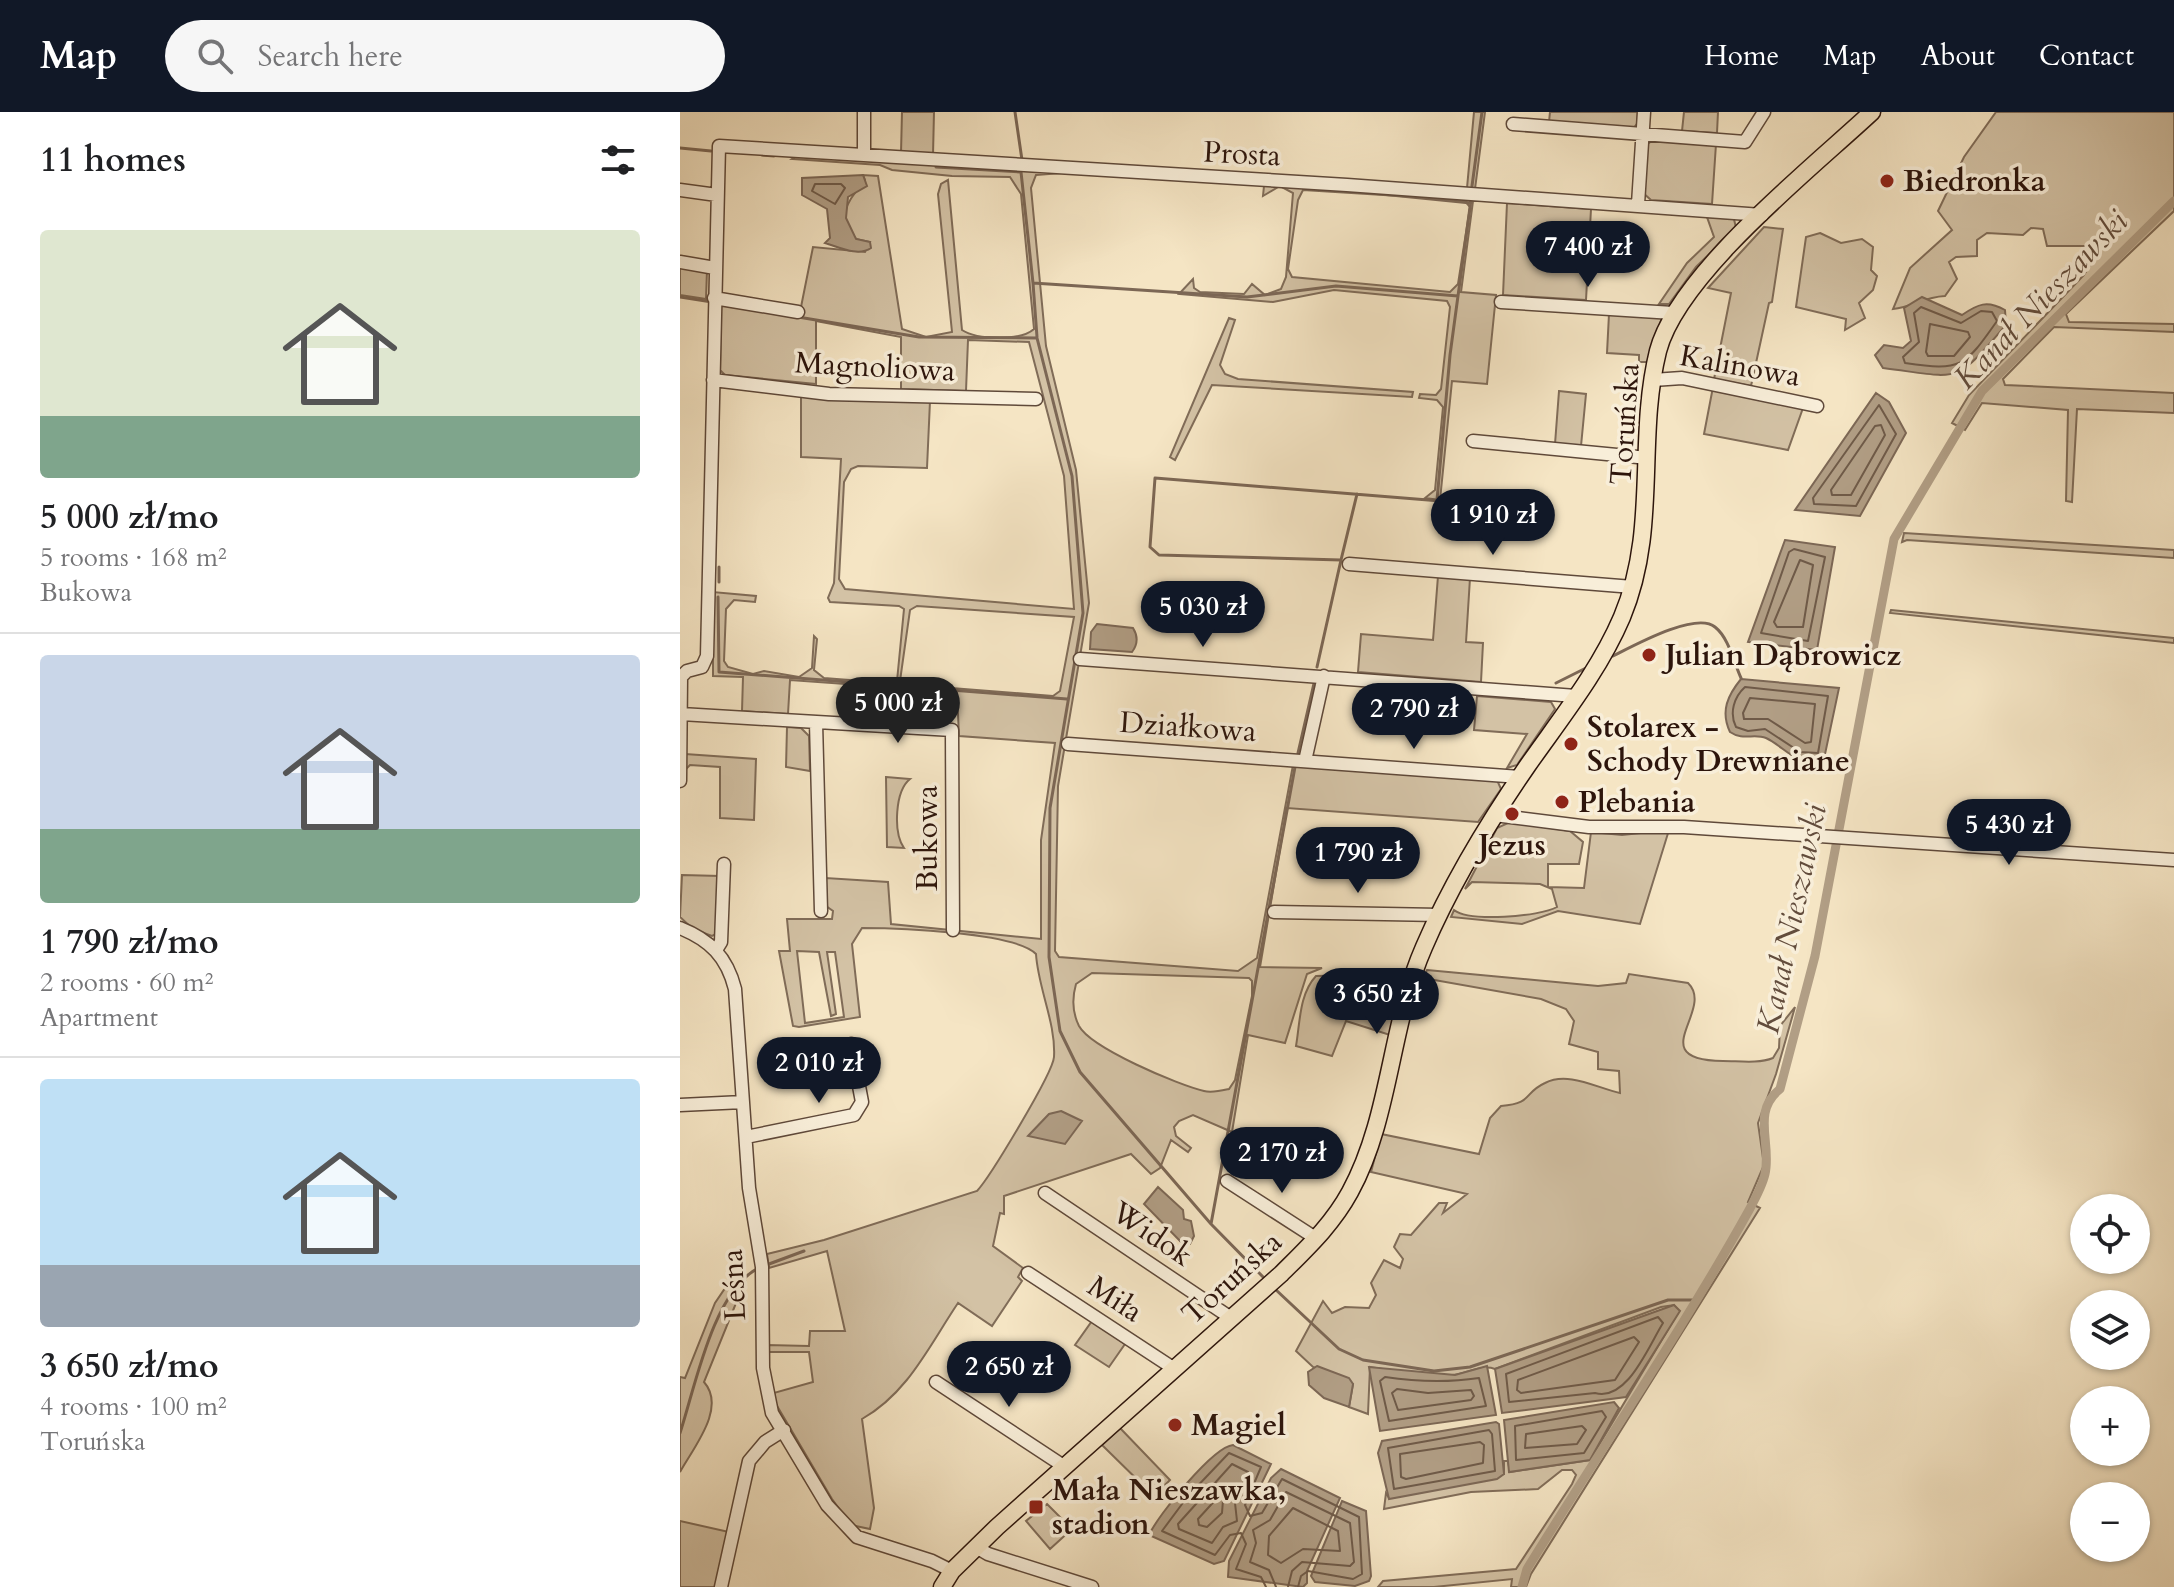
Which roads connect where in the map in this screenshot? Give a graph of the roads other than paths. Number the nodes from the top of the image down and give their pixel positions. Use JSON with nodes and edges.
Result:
{"nodes":[{"id":1,"x":864,"y":112,"type":"edge"},
{"id":2,"x":1644,"y":112,"type":"edge"},
{"id":3,"x":1764,"y":112,"type":"edge"},
{"id":4,"x":1872,"y":112,"type":"edge"},
{"id":5,"x":1513,"y":124,"type":"dead end"},
{"id":6,"x":1642,"y":135,"type":"junction"},
{"id":7,"x":864,"y":155,"type":"junction"},
{"id":8,"x":680,"y":190,"type":"edge"},
{"id":9,"x":717,"y":195,"type":"junction"},
{"id":10,"x":1638,"y":204,"type":"junction"},
{"id":11,"x":1762,"y":215,"type":"junction"},
{"id":12,"x":680,"y":262,"type":"edge"},
{"id":13,"x":715,"y":268,"type":"junction"},
{"id":14,"x":714,"y":301,"type":"junction"},
{"id":15,"x":1501,"y":302,"type":"dead end"},
{"id":16,"x":798,"y":312,"type":"dead end"},
{"id":17,"x":1673,"y":313,"type":"junction"},
{"id":18,"x":713,"y":380,"type":"junction"},
{"id":19,"x":1653,"y":380,"type":"junction"},
{"id":20,"x":1036,"y":399,"type":"dead end"},
{"id":21,"x":1817,"y":406,"type":"dead end"},
{"id":22,"x":1473,"y":441,"type":"dead end"},
{"id":23,"x":1648,"y":458,"type":"junction"},
{"id":24,"x":1349,"y":564,"type":"dead end"},
{"id":25,"x":1633,"y":587,"type":"junction"},
{"id":26,"x":1080,"y":659,"type":"dead end"},
{"id":27,"x":1324,"y":676,"type":"junction"},
{"id":28,"x":1576,"y":696,"type":"junction"},
{"id":29,"x":681,"y":714,"type":"edge"},
{"id":30,"x":816,"y":723,"type":"junction"},
{"id":31,"x":1068,"y":744,"type":"dead end"},
{"id":32,"x":1305,"y":761,"type":"junction"},
{"id":33,"x":1520,"y":777,"type":"junction"},
{"id":34,"x":680,"y":781,"type":"edge"},
{"id":35,"x":1494,"y":815,"type":"junction"},
{"id":36,"x":2174,"y":860,"type":"edge"},
{"id":37,"x":724,"y":864,"type":"dead end"},
{"id":38,"x":821,"y":911,"type":"dead end"},
{"id":39,"x":1274,"y":912,"type":"dead end"},
{"id":40,"x":1440,"y":915,"type":"junction"},
{"id":41,"x":680,"y":928,"type":"edge"},
{"id":42,"x":953,"y":930,"type":"dead end"},
{"id":43,"x":716,"y":950,"type":"junction"},
{"id":44,"x":851,"y":1044,"type":"dead end"},
{"id":45,"x":743,"y":1102,"type":"junction"},
{"id":46,"x":680,"y":1105,"type":"edge"},
{"id":47,"x":746,"y":1137,"type":"junction"},
{"id":48,"x":1227,"y":1181,"type":"dead end"},
{"id":49,"x":1045,"y":1193,"type":"dead end"},
{"id":50,"x":1317,"y":1239,"type":"junction"},
{"id":51,"x":1028,"y":1273,"type":"dead end"},
{"id":52,"x":1231,"y":1318,"type":"junction"},
{"id":53,"x":1173,"y":1368,"type":"junction"},
{"id":54,"x":936,"y":1382,"type":"dead end"},
{"id":55,"x":784,"y":1430,"type":"junction"},
{"id":56,"x":1065,"y":1467,"type":"junction"},
{"id":57,"x":976,"y":1547,"type":"junction"},
{"id":58,"x":952,"y":1571,"type":"junction"},
{"id":59,"x":721,"y":1587,"type":"edge"},
{"id":60,"x":942,"y":1587,"type":"edge"},
{"id":61,"x":1092,"y":1587,"type":"edge"}],
"edges":[{"from":1,"to":7,"type":"street"},
{"from":2,"to":6,"type":"street"},
{"from":3,"to":6,"type":"street"},
{"from":4,"to":11,"type":"main road","name":"Toruńska"},
{"from":5,"to":6,"type":"street"},
{"from":6,"to":10,"type":"street"},
{"from":7,"to":9,"type":"street","name":"Prosta"},
{"from":7,"to":10,"type":"street","name":"Prosta"},
{"from":8,"to":9,"type":"street"},
{"from":9,"to":13,"type":"street"},
{"from":10,"to":11,"type":"street","name":"Prosta"},
{"from":11,"to":17,"type":"main road","name":"Toruńska"},
{"from":12,"to":13,"type":"street"},
{"from":13,"to":14,"type":"street"},
{"from":14,"to":16,"type":"street"},
{"from":14,"to":18,"type":"street"},
{"from":15,"to":17,"type":"street"},
{"from":17,"to":19,"type":"main road","name":"Toruńska"},
{"from":18,"to":20,"type":"street","name":"Magnoliowa"},
{"from":18,"to":29,"type":"street"},
{"from":19,"to":21,"type":"street","name":"Kalinowa"},
{"from":19,"to":23,"type":"main road","name":"Toruńska"},
{"from":22,"to":23,"type":"street"},
{"from":23,"to":25,"type":"main road","name":"Toruńska"},
{"from":24,"to":25,"type":"street"},
{"from":25,"to":28,"type":"main road","name":"Toruńska"},
{"from":26,"to":27,"type":"street"},
{"from":27,"to":28,"type":"street"},
{"from":27,"to":32,"type":"street"},
{"from":28,"to":33,"type":"main road","name":"Toruńska"},
{"from":29,"to":30,"type":"street","name":"Bukowa"},
{"from":29,"to":34,"type":"street"},
{"from":30,"to":38,"type":"street"},
{"from":30,"to":42,"type":"street","name":"Bukowa"},
{"from":31,"to":32,"type":"street","name":"Działkowa"},
{"from":32,"to":33,"type":"street","name":"Działkowa"},
{"from":33,"to":35,"type":"main road","name":"Toruńska"},
{"from":35,"to":36,"type":"street"},
{"from":35,"to":40,"type":"main road","name":"Toruńska"},
{"from":37,"to":43,"type":"street"},
{"from":39,"to":40,"type":"street"},
{"from":40,"to":50,"type":"main road","name":"Toruńska"},
{"from":41,"to":43,"type":"street"},
{"from":43,"to":45,"type":"street","name":"Leśna"},
{"from":44,"to":47,"type":"street"},
{"from":45,"to":46,"type":"street"},
{"from":45,"to":47,"type":"street","name":"Leśna"},
{"from":47,"to":55,"type":"street","name":"Leśna"},
{"from":48,"to":50,"type":"street"},
{"from":49,"to":52,"type":"street","name":"Widok"},
{"from":50,"to":52,"type":"main road","name":"Toruńska"},
{"from":51,"to":53,"type":"street","name":"Miła"},
{"from":52,"to":53,"type":"main road","name":"Toruńska"},
{"from":53,"to":56,"type":"main road","name":"Toruńska"},
{"from":54,"to":56,"type":"street"},
{"from":55,"to":58,"type":"street","name":"Leśna"},
{"from":55,"to":59,"type":"street"},
{"from":56,"to":57,"type":"main road","name":"Toruńska"},
{"from":57,"to":58,"type":"main road","name":"Toruńska"},
{"from":57,"to":61,"type":"street"},
{"from":58,"to":60,"type":"main road","name":"Toruńska"}]}
